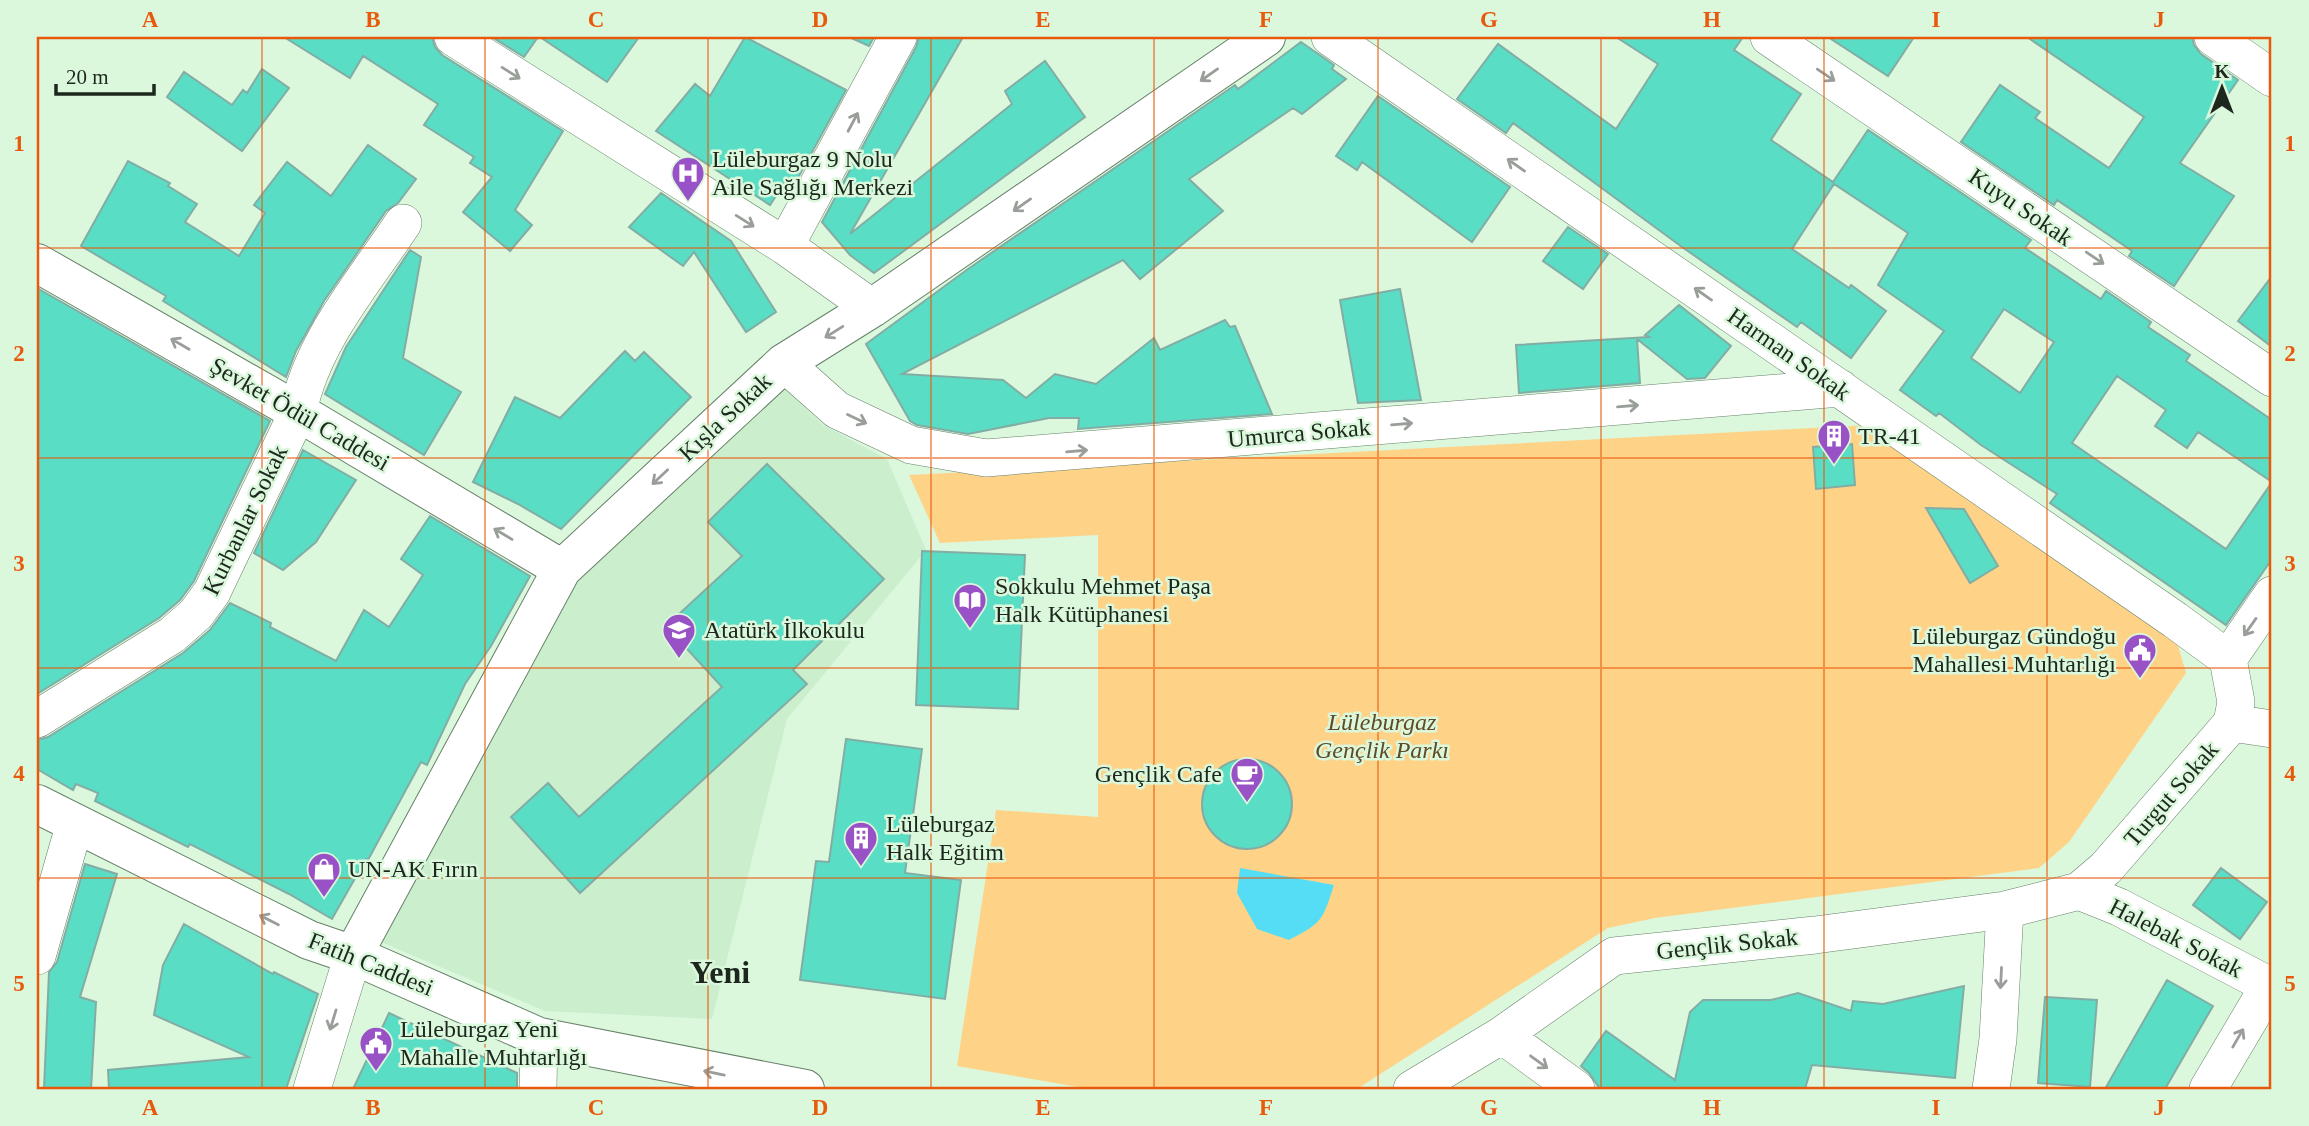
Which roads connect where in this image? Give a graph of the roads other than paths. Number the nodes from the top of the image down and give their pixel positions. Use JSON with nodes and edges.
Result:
{"nodes":[{"id":1,"x":453,"y":37,"type":"edge"},
{"id":2,"x":898,"y":37,"type":"edge"},
{"id":3,"x":1266,"y":37,"type":"edge"},
{"id":4,"x":1330,"y":37,"type":"edge"},
{"id":5,"x":1769,"y":37,"type":"edge"},
{"id":6,"x":2213,"y":37,"type":"edge"},
{"id":7,"x":2272,"y":78,"type":"edge"},
{"id":8,"x":403,"y":223,"type":"dead end"},
{"id":9,"x":785,"y":246,"type":"junction"},
{"id":10,"x":37,"y":263,"type":"edge"},
{"id":11,"x":872,"y":308,"type":"junction"},
{"id":12,"x":784,"y":363,"type":"junction"},
{"id":13,"x":2272,"y":378,"type":"edge"},
{"id":14,"x":1840,"y":388,"type":"junction"},
{"id":15,"x":298,"y":412,"type":"junction"},
{"id":16,"x":562,"y":569,"type":"junction"},
{"id":17,"x":2272,"y":595,"type":"edge"},
{"id":18,"x":2228,"y":659,"type":"junction"},
{"id":19,"x":37,"y":719,"type":"edge"},
{"id":20,"x":2232,"y":723,"type":"junction"},
{"id":21,"x":2272,"y":729,"type":"edge"},
{"id":22,"x":37,"y":804,"type":"edge"},
{"id":23,"x":75,"y":823,"type":"junction"},
{"id":24,"x":2079,"y":891,"type":"junction"},
{"id":25,"x":2005,"y":910,"type":"junction"},
{"id":26,"x":353,"y":955,"type":"junction"},
{"id":27,"x":37,"y":956,"type":"edge"},
{"id":28,"x":2270,"y":986,"type":"edge"},
{"id":29,"x":1502,"y":1035,"type":"junction"},
{"id":30,"x":539,"y":1037,"type":"junction"},
{"id":31,"x":312,"y":1089,"type":"edge"},
{"id":32,"x":538,"y":1089,"type":"edge"},
{"id":33,"x":805,"y":1089,"type":"edge"},
{"id":34,"x":1412,"y":1089,"type":"edge"},
{"id":35,"x":1576,"y":1089,"type":"edge"},
{"id":36,"x":1991,"y":1089,"type":"edge"},
{"id":37,"x":2208,"y":1089,"type":"edge"}],
"edges":[{"from":1,"to":9,"type":"street","one_way":true},
{"from":9,"to":2,"type":"street","one_way":true},
{"from":3,"to":11,"type":"street","name":"Kışla Sokak","one_way":true},
{"from":14,"to":4,"type":"street","name":"Harman Sokak","one_way":true},
{"from":5,"to":13,"type":"street","name":"Kuyu Sokak","one_way":true},
{"from":6,"to":7,"type":"street"},
{"from":8,"to":15,"type":"street","name":"Kurbanlar Sokak"},
{"from":9,"to":11,"type":"street"},
{"from":15,"to":10,"type":"street","name":"Şevket Ödül Caddesi","one_way":true},
{"from":11,"to":12,"type":"street","name":"Kışla Sokak","one_way":true},
{"from":12,"to":14,"type":"street","name":"Umurca Sokak","one_way":true},
{"from":12,"to":16,"type":"street","name":"Kışla Sokak","one_way":true},
{"from":14,"to":18,"type":"street","name":"Harman Sokak"},
{"from":16,"to":15,"type":"street","name":"Şevket Ödül Caddesi","one_way":true},
{"from":15,"to":19,"type":"street","name":"Kurbanlar Sokak"},
{"from":16,"to":26,"type":"street","name":"Kışla Sokak"},
{"from":17,"to":18,"type":"street","one_way":true},
{"from":18,"to":20,"type":"street"},
{"from":20,"to":21,"type":"street","name":"Turgut Sokak"},
{"from":20,"to":24,"type":"street","name":"Turgut Sokak"},
{"from":22,"to":23,"type":"street","name":"Fatih Caddesi"},
{"from":26,"to":23,"type":"street","name":"Fatih Caddesi","one_way":true},
{"from":23,"to":27,"type":"street"},
{"from":24,"to":25,"type":"street","name":"Gençlik Sokak"},
{"from":24,"to":28,"type":"street","name":"Halebak Sokak"},
{"from":25,"to":29,"type":"street","name":"Gençlik Sokak"},
{"from":25,"to":36,"type":"street","one_way":true},
{"from":26,"to":30,"type":"street","name":"Fatih Caddesi"},
{"from":26,"to":31,"type":"street","one_way":true},
{"from":37,"to":28,"type":"street","one_way":true},
{"from":29,"to":34,"type":"street","name":"Gençlik Sokak"},
{"from":29,"to":35,"type":"street","one_way":true},
{"from":30,"to":32,"type":"street"},
{"from":33,"to":30,"type":"street","name":"Fatih Caddesi","one_way":true}]}
